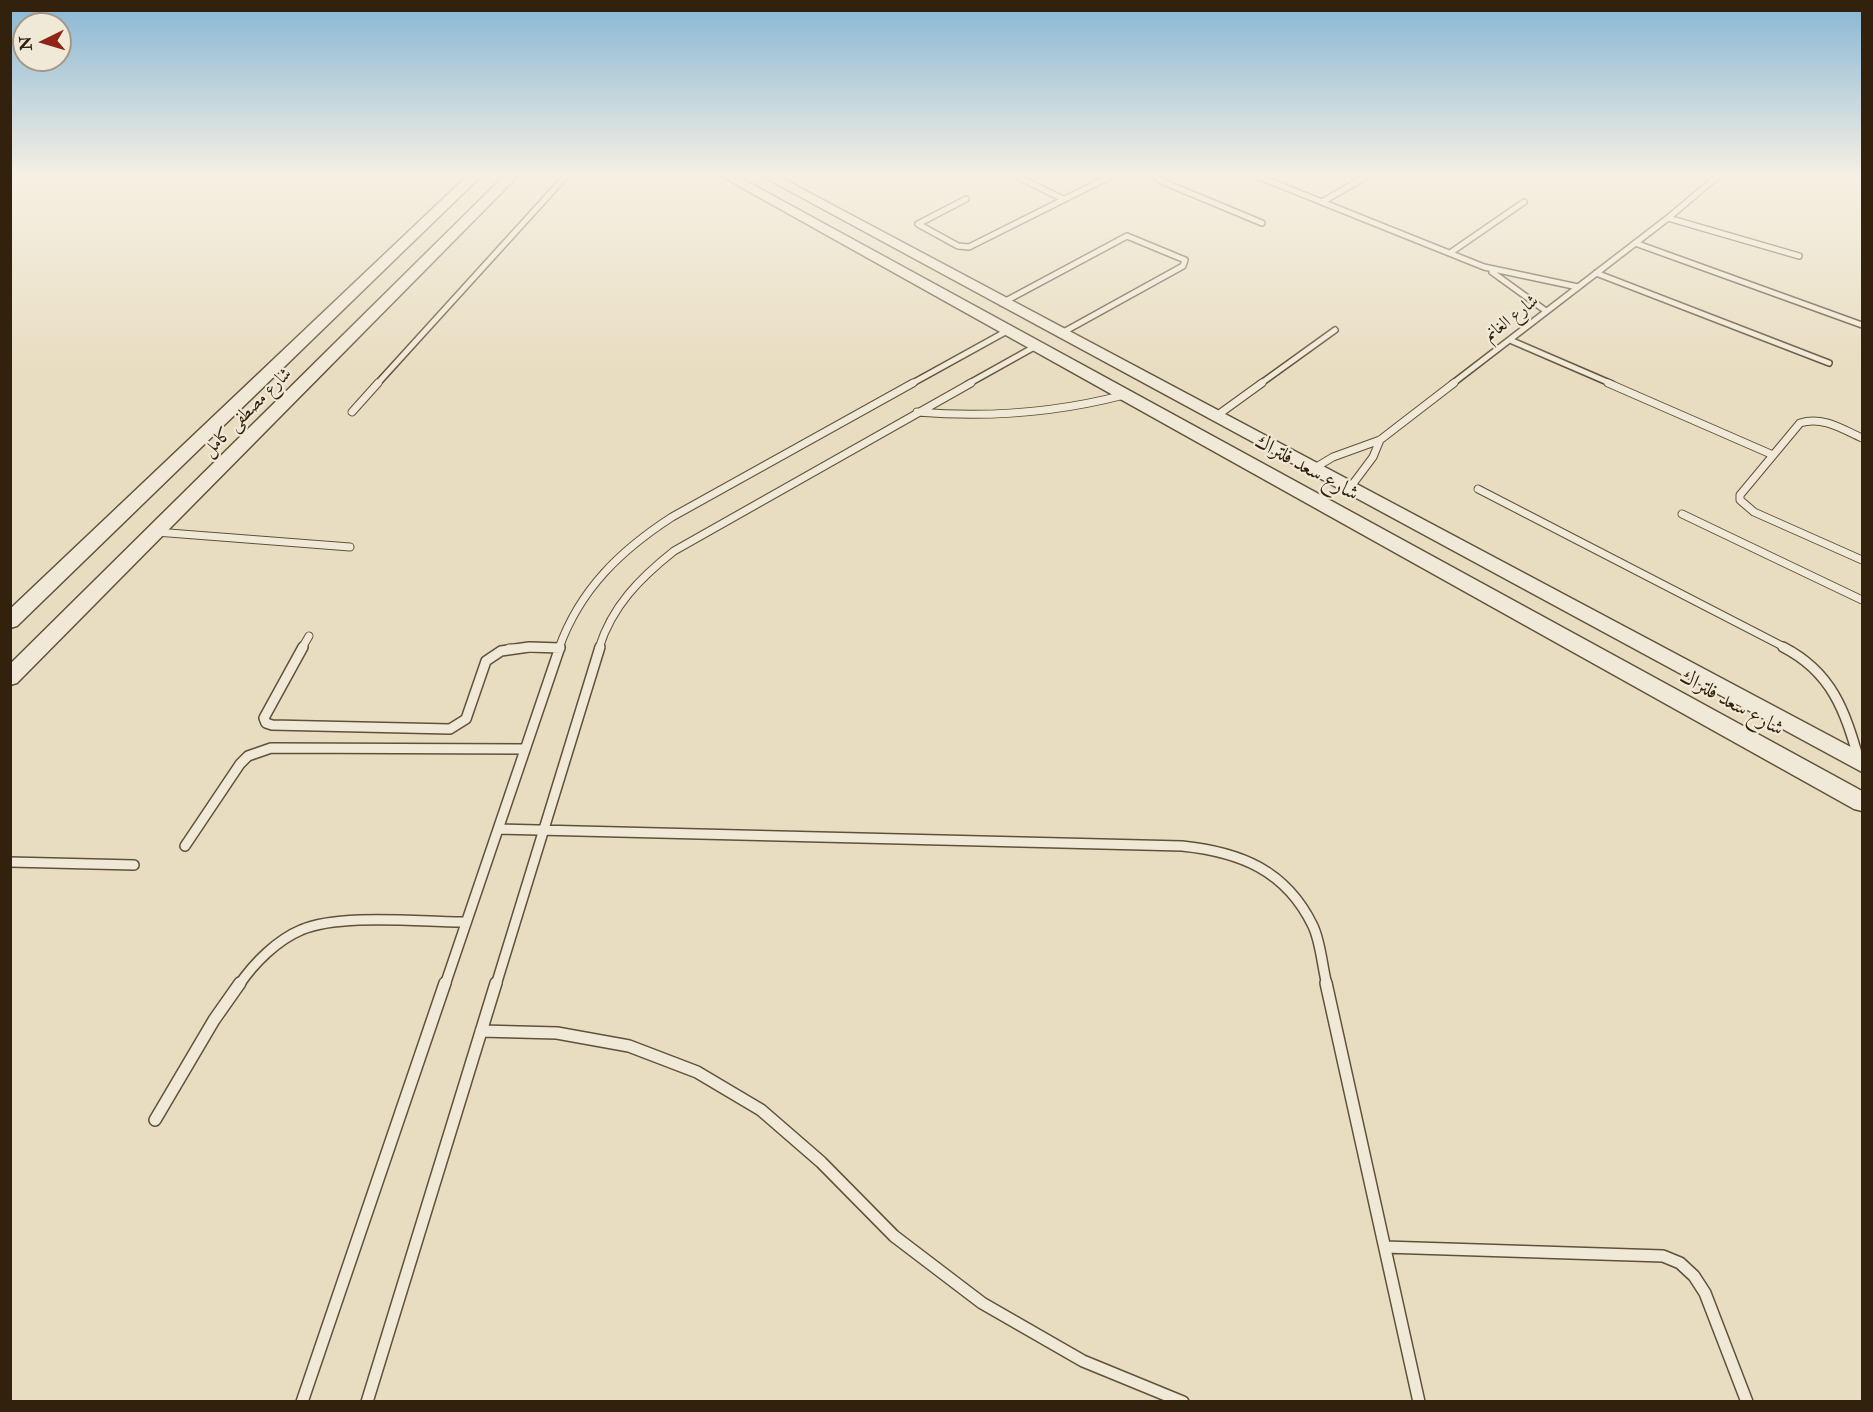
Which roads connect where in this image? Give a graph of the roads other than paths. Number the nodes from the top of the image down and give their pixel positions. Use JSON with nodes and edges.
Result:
{"nodes":[{"id":1,"x":407,"y":242,"type":"edge"},
{"id":2,"x":447,"y":242,"type":"edge"},
{"id":3,"x":507,"y":242,"type":"edge"},
{"id":4,"x":845,"y":242,"type":"edge"},
{"id":5,"x":889,"y":242,"type":"edge"},
{"id":6,"x":951,"y":242,"type":"edge"},
{"id":7,"x":977,"y":242,"type":"edge"},
{"id":8,"x":1116,"y":242,"type":"edge"},
{"id":9,"x":1145,"y":242,"type":"edge"},
{"id":10,"x":1422,"y":242,"type":"edge"},
{"id":11,"x":1466,"y":242,"type":"edge"},
{"id":12,"x":1750,"y":242,"type":"edge"},
{"id":13,"x":1635,"y":243,"type":"joint"},
{"id":14,"x":1450,"y":253,"type":"junction"},
{"id":15,"x":1799,"y":256,"type":"dead end"},
{"id":16,"x":1484,"y":267,"type":"junction"},
{"id":17,"x":1596,"y":273,"type":"junction"},
{"id":18,"x":1578,"y":287,"type":"junction"},
{"id":19,"x":1002,"y":303,"type":"junction"},
{"id":20,"x":1546,"y":311,"type":"junction"},
{"id":21,"x":1030,"y":318,"type":"junction"},
{"id":22,"x":1863,"y":325,"type":"edge"},
{"id":23,"x":1335,"y":330,"type":"dead end"},
{"id":24,"x":1007,"y":331,"type":"junction"},
{"id":25,"x":1060,"y":334,"type":"junction"},
{"id":26,"x":1509,"y":340,"type":"junction"},
{"id":27,"x":1036,"y":346,"type":"junction"},
{"id":28,"x":1829,"y":363,"type":"dead end"},
{"id":29,"x":1124,"y":395,"type":"junction"},
{"id":30,"x":352,"y":412,"type":"dead end"},
{"id":31,"x":917,"y":412,"type":"junction"},
{"id":32,"x":1215,"y":417,"type":"junction"},
{"id":33,"x":1863,"y":438,"type":"edge"},
{"id":34,"x":1380,"y":440,"type":"junction"},
{"id":35,"x":1773,"y":455,"type":"junction"},
{"id":36,"x":1313,"y":470,"type":"junction"},
{"id":37,"x":1294,"y":489,"type":"junction"},
{"id":38,"x":1349,"y":489,"type":"junction"},
{"id":39,"x":1478,"y":489,"type":"dead end"},
{"id":40,"x":1329,"y":507,"type":"junction"},
{"id":41,"x":1682,"y":514,"type":"dead end"},
{"id":42,"x":156,"y":532,"type":"junction"},
{"id":43,"x":350,"y":547,"type":"dead end"},
{"id":44,"x":1863,"y":560,"type":"edge"},
{"id":45,"x":1863,"y":600,"type":"edge"},
{"id":46,"x":10,"y":621,"type":"edge"},
{"id":47,"x":309,"y":636,"type":"dead end"},
{"id":48,"x":560,"y":648,"type":"junction"},
{"id":49,"x":10,"y":677,"type":"edge"},
{"id":50,"x":525,"y":749,"type":"junction"},
{"id":51,"x":1861,"y":762,"type":"edge"},
{"id":52,"x":1863,"y":802,"type":"edge"},
{"id":53,"x":498,"y":829,"type":"junction"},
{"id":54,"x":543,"y":830,"type":"junction"},
{"id":55,"x":185,"y":846,"type":"dead end"},
{"id":56,"x":10,"y":862,"type":"edge"},
{"id":57,"x":134,"y":865,"type":"dead end"},
{"id":58,"x":466,"y":922,"type":"junction"},
{"id":59,"x":481,"y":1031,"type":"junction"},
{"id":60,"x":155,"y":1120,"type":"dead end"},
{"id":61,"x":1385,"y":1247,"type":"junction"},
{"id":62,"x":302,"y":1401,"type":"edge"},
{"id":63,"x":367,"y":1401,"type":"edge"},
{"id":64,"x":1183,"y":1401,"type":"edge"},
{"id":65,"x":1419,"y":1401,"type":"edge"},
{"id":66,"x":1747,"y":1401,"type":"edge"}],
"edges":[{"from":1,"to":46,"type":"street","name":"شارع مصطفى كامل"},
{"from":2,"to":42,"type":"street","name":"شارع مصطفى كامل"},
{"from":3,"to":30,"type":"lane"},
{"from":4,"to":24,"type":"street","name":"شارع سعد فلتراك"},
{"from":5,"to":19,"type":"street","name":"شارع سعد فلتراك"},
{"from":6,"to":7,"type":"lane"},
{"from":8,"to":19,"type":"lane"},
{"from":9,"to":25,"type":"lane"},
{"from":10,"to":14,"type":"lane"},
{"from":11,"to":14,"type":"lane"},
{"from":12,"to":15,"type":"lane"},
{"from":13,"to":17,"type":"lane","name":"شارع الغانم"},
{"from":13,"to":22,"type":"lane"},
{"from":14,"to":16,"type":"lane"},
{"from":16,"to":18,"type":"lane"},
{"from":16,"to":20,"type":"lane"},
{"from":17,"to":18,"type":"lane","name":"شارع الغانم"},
{"from":17,"to":28,"type":"lane"},
{"from":18,"to":20,"type":"lane","name":"شارع الغانم"},
{"from":19,"to":21,"type":"street","name":"شارع سعد فلتراك"},
{"from":20,"to":26,"type":"lane","name":"شارع الغانم"},
{"from":21,"to":24,"type":"street"},
{"from":21,"to":25,"type":"street","name":"شارع سعد فلتراك"},
{"from":23,"to":32,"type":"lane"},
{"from":24,"to":27,"type":"street","name":"شارع سعد فلتراك"},
{"from":24,"to":48,"type":"lane"},
{"from":25,"to":27,"type":"street"},
{"from":25,"to":32,"type":"street","name":"شارع سعد فلتراك"},
{"from":26,"to":34,"type":"lane","name":"شارع الغانم"},
{"from":26,"to":35,"type":"lane"},
{"from":27,"to":29,"type":"street","name":"شارع سعد فلتراك"},
{"from":27,"to":31,"type":"lane"},
{"from":29,"to":31,"type":"lane"},
{"from":29,"to":37,"type":"street","name":"شارع سعد فلتراك"},
{"from":31,"to":54,"type":"lane"},
{"from":32,"to":36,"type":"street","name":"شارع سعد فلتراك"},
{"from":33,"to":35,"type":"lane"},
{"from":34,"to":36,"type":"lane","name":"شارع الغانم"},
{"from":34,"to":38,"type":"lane","name":"شارع الغانم"},
{"from":35,"to":44,"type":"lane"},
{"from":36,"to":37,"type":"street"},
{"from":36,"to":38,"type":"street","name":"شارع سعد فلتراك"},
{"from":37,"to":40,"type":"street","name":"شارع سعد فلتراك"},
{"from":38,"to":40,"type":"street"},
{"from":38,"to":51,"type":"street","name":"شارع سعد فلتراك"},
{"from":39,"to":51,"type":"lane"},
{"from":40,"to":52,"type":"street","name":"شارع سعد فلتراك"},
{"from":41,"to":45,"type":"lane"},
{"from":42,"to":43,"type":"lane"},
{"from":42,"to":49,"type":"street","name":"شارع مصطفى كامل"},
{"from":47,"to":48,"type":"lane"},
{"from":48,"to":50,"type":"lane"},
{"from":50,"to":53,"type":"lane"},
{"from":50,"to":55,"type":"lane"},
{"from":53,"to":54,"type":"lane"},
{"from":53,"to":58,"type":"lane"},
{"from":54,"to":59,"type":"lane"},
{"from":54,"to":61,"type":"lane"},
{"from":56,"to":57,"type":"lane"},
{"from":58,"to":60,"type":"lane"},
{"from":58,"to":62,"type":"lane"},
{"from":59,"to":63,"type":"lane"},
{"from":59,"to":64,"type":"lane"},
{"from":61,"to":65,"type":"lane"},
{"from":61,"to":66,"type":"lane"}]}
